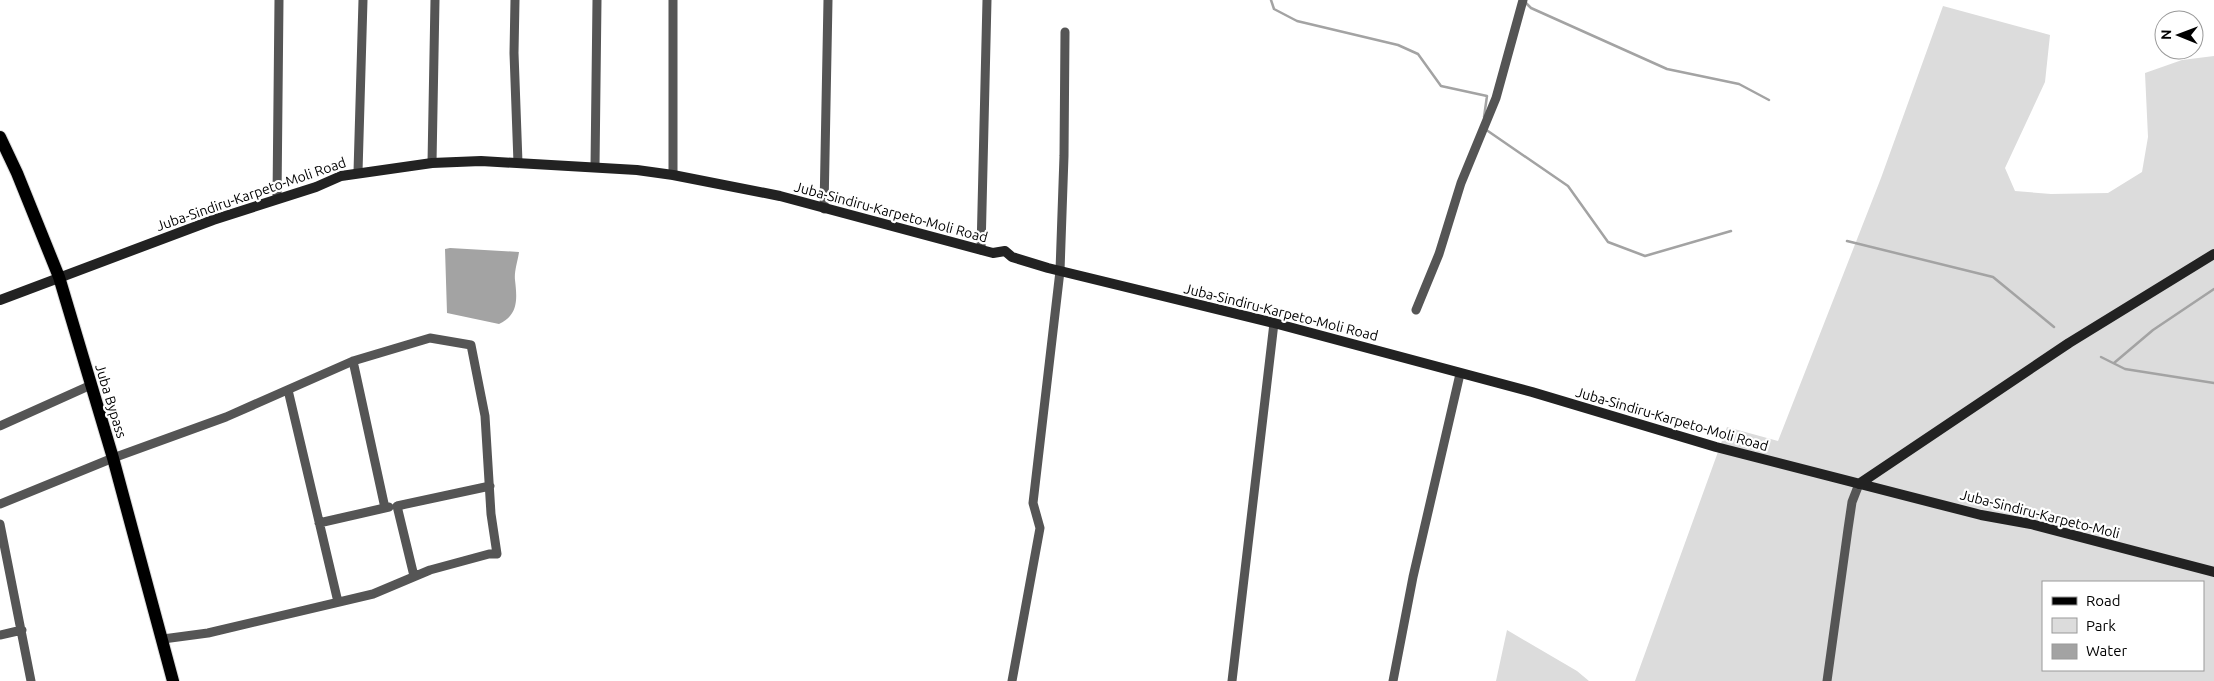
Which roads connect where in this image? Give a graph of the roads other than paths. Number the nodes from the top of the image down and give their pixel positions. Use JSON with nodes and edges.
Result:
{"nodes":[{"id":1,"x":279,"y":0,"type":"edge"},
{"id":2,"x":363,"y":0,"type":"edge"},
{"id":3,"x":435,"y":0,"type":"edge"},
{"id":4,"x":515,"y":0,"type":"edge"},
{"id":5,"x":597,"y":0,"type":"edge"},
{"id":6,"x":672,"y":0,"type":"edge"},
{"id":7,"x":828,"y":0,"type":"edge"},
{"id":8,"x":987,"y":0,"type":"edge"},
{"id":9,"x":1523,"y":0,"type":"edge"},
{"id":10,"x":1065,"y":32,"type":"dead end"},
{"id":11,"x":0,"y":137,"type":"edge"},
{"id":12,"x":432,"y":163,"type":"junction"},
{"id":13,"x":518,"y":163,"type":"junction"},
{"id":14,"x":595,"y":167,"type":"junction"},
{"id":15,"x":358,"y":172,"type":"junction"},
{"id":16,"x":673,"y":175,"type":"junction"},
{"id":17,"x":277,"y":198,"type":"junction"},
{"id":18,"x":824,"y":209,"type":"junction"},
{"id":19,"x":981,"y":250,"type":"junction"},
{"id":20,"x":2214,"y":254,"type":"edge"},
{"id":21,"x":1060,"y":271,"type":"junction"},
{"id":22,"x":59,"y":277,"type":"junction"},
{"id":23,"x":0,"y":300,"type":"edge"},
{"id":24,"x":1416,"y":310,"type":"dead end"},
{"id":25,"x":1274,"y":323,"type":"junction"},
{"id":26,"x":353,"y":361,"type":"junction"},
{"id":27,"x":1460,"y":374,"type":"junction"},
{"id":28,"x":90,"y":385,"type":"junction"},
{"id":29,"x":288,"y":390,"type":"junction"},
{"id":30,"x":0,"y":426,"type":"edge"},
{"id":31,"x":113,"y":458,"type":"junction"},
{"id":32,"x":1859,"y":484,"type":"junction"},
{"id":33,"x":490,"y":486,"type":"junction"},
{"id":34,"x":0,"y":504,"type":"edge"},
{"id":35,"x":397,"y":506,"type":"junction"},
{"id":36,"x":385,"y":508,"type":"junction"},
{"id":37,"x":319,"y":523,"type":"junction"},
{"id":38,"x":0,"y":524,"type":"edge"},
{"id":39,"x":2214,"y":572,"type":"edge"},
{"id":40,"x":414,"y":576,"type":"junction"},
{"id":41,"x":338,"y":602,"type":"junction"},
{"id":42,"x":22,"y":630,"type":"junction"},
{"id":43,"x":0,"y":635,"type":"edge"},
{"id":44,"x":163,"y":639,"type":"junction"},
{"id":45,"x":32,"y":681,"type":"edge"},
{"id":46,"x":174,"y":681,"type":"edge"},
{"id":47,"x":1012,"y":681,"type":"edge"},
{"id":48,"x":1232,"y":681,"type":"edge"},
{"id":49,"x":1393,"y":681,"type":"edge"},
{"id":50,"x":1827,"y":681,"type":"edge"}],
"edges":[{"from":1,"to":17,"type":"street"},
{"from":2,"to":15,"type":"street"},
{"from":3,"to":12,"type":"street"},
{"from":4,"to":13,"type":"street"},
{"from":5,"to":14,"type":"street"},
{"from":6,"to":16,"type":"street"},
{"from":7,"to":18,"type":"street"},
{"from":8,"to":19,"type":"street"},
{"from":9,"to":24,"type":"street"},
{"from":10,"to":21,"type":"street"},
{"from":11,"to":22,"type":"main road","name":"Juba Bypass"},
{"from":12,"to":13,"type":"main road","name":"Juba-Sindiru-Karpeto-Moli Road"},
{"from":12,"to":15,"type":"main road","name":"Juba-Sindiru-Karpeto-Moli Road"},
{"from":13,"to":14,"type":"main road","name":"Juba-Sindiru-Karpeto-Moli Road"},
{"from":14,"to":16,"type":"main road","name":"Juba-Sindiru-Karpeto-Moli Road"},
{"from":15,"to":17,"type":"main road","name":"Juba-Sindiru-Karpeto-Moli Road"},
{"from":16,"to":18,"type":"main road","name":"Juba-Sindiru-Karpeto-Moli Road"},
{"from":17,"to":22,"type":"main road","name":"Juba-Sindiru-Karpeto-Moli Road"},
{"from":18,"to":19,"type":"main road","name":"Juba-Sindiru-Karpeto-Moli Road"},
{"from":19,"to":21,"type":"main road","name":"Juba-Sindiru-Karpeto-Moli Road"},
{"from":20,"to":32,"type":"main road"},
{"from":21,"to":25,"type":"main road","name":"Juba-Sindiru-Karpeto-Moli Road"},
{"from":21,"to":47,"type":"street"},
{"from":22,"to":23,"type":"main road","name":"Juba-Sindiru-Karpeto-Moli Road"},
{"from":22,"to":28,"type":"main road","name":"Juba Bypass"},
{"from":25,"to":27,"type":"main road","name":"Juba-Sindiru-Karpeto-Moli Road"},
{"from":25,"to":48,"type":"street"},
{"from":26,"to":29,"type":"street"},
{"from":26,"to":33,"type":"street"},
{"from":26,"to":36,"type":"street"},
{"from":27,"to":32,"type":"main road","name":"Juba-Sindiru-Karpeto-Moli Road"},
{"from":27,"to":49,"type":"street"},
{"from":28,"to":30,"type":"street"},
{"from":28,"to":31,"type":"main road","name":"Juba Bypass"},
{"from":29,"to":31,"type":"street"},
{"from":29,"to":37,"type":"street"},
{"from":31,"to":34,"type":"street"},
{"from":31,"to":44,"type":"main road","name":"Juba Bypass"},
{"from":32,"to":39,"type":"main road","name":"Juba-Sindiru-Karpeto-Moli"},
{"from":32,"to":50,"type":"street"},
{"from":33,"to":35,"type":"street"},
{"from":33,"to":40,"type":"street"},
{"from":35,"to":36,"type":"street"},
{"from":35,"to":40,"type":"street"},
{"from":36,"to":37,"type":"street"},
{"from":37,"to":41,"type":"street"},
{"from":38,"to":42,"type":"street"},
{"from":40,"to":41,"type":"street"},
{"from":41,"to":44,"type":"street"},
{"from":42,"to":43,"type":"street"},
{"from":42,"to":45,"type":"street"},
{"from":44,"to":46,"type":"main road","name":"Juba Bypass"}]}
